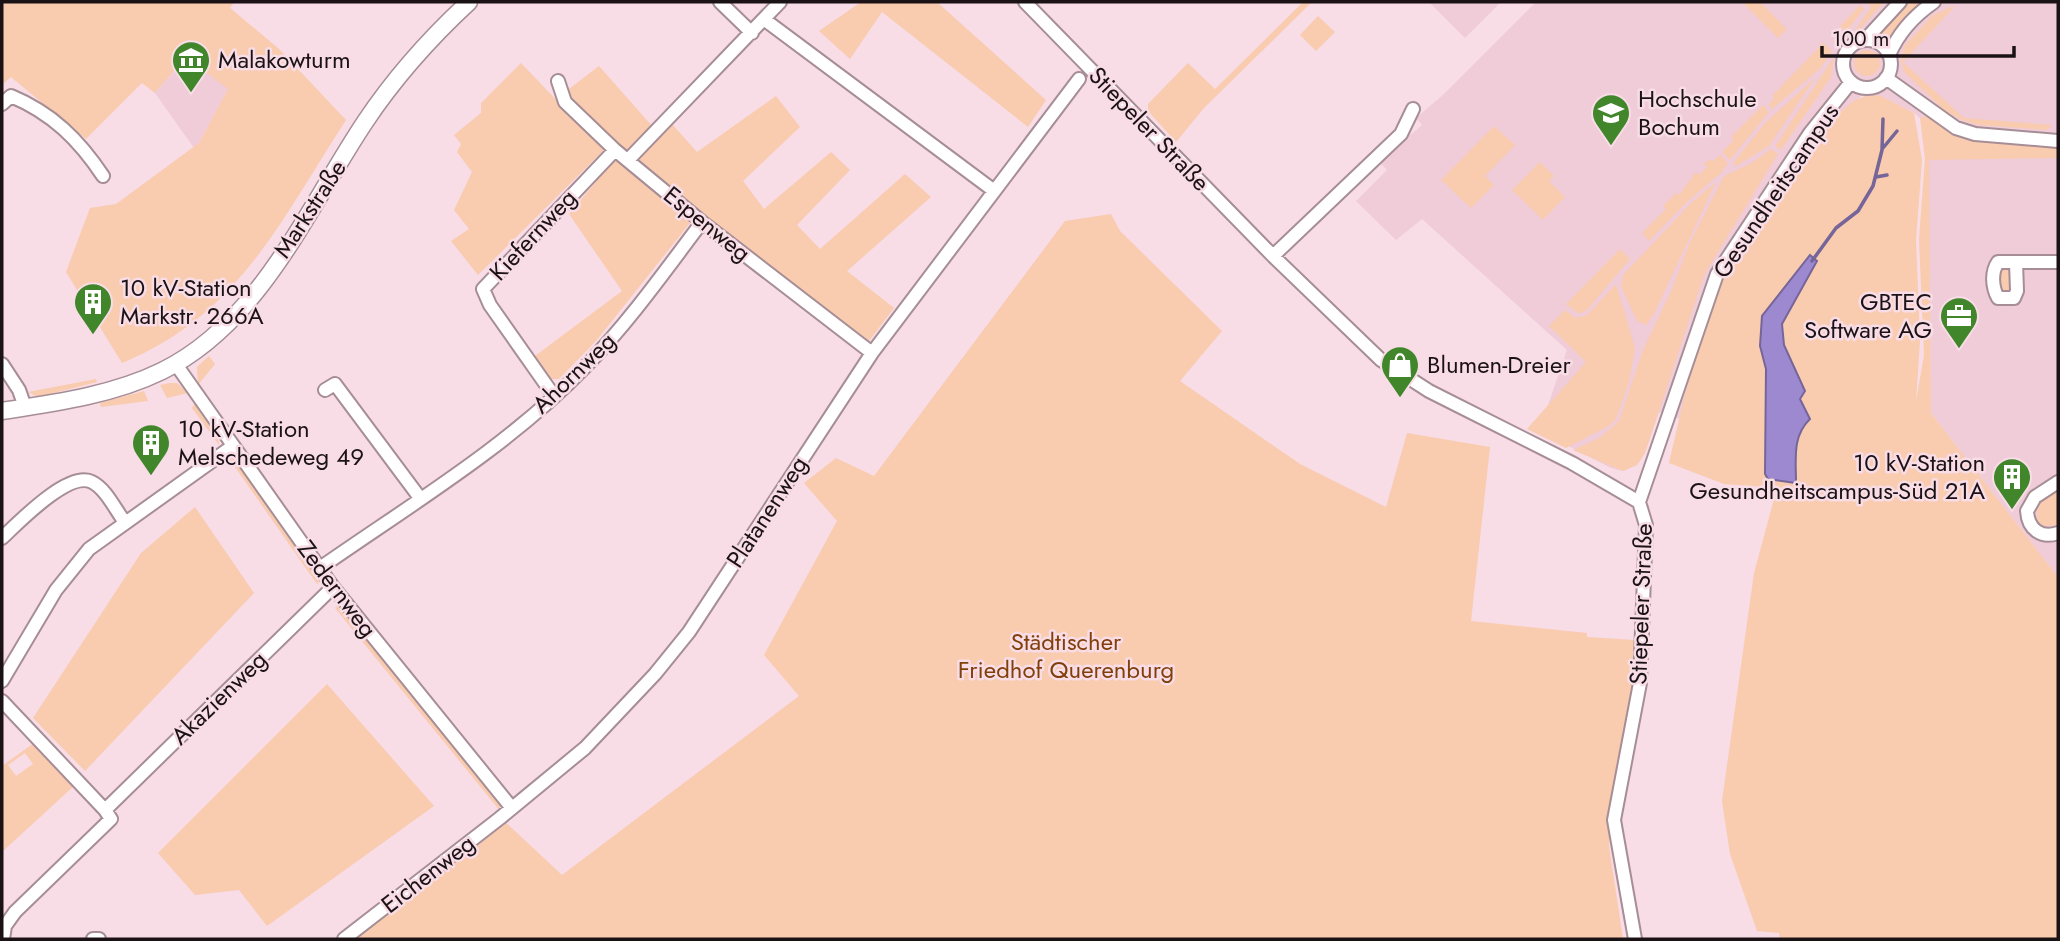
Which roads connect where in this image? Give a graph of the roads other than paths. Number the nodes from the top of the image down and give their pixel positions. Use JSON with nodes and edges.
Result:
{"nodes":[{"id":1,"x":469,"y":2,"type":"edge"},
{"id":2,"x":720,"y":2,"type":"edge"},
{"id":3,"x":780,"y":2,"type":"edge"},
{"id":4,"x":1025,"y":2,"type":"edge"},
{"id":5,"x":1900,"y":2,"type":"edge"},
{"id":6,"x":1934,"y":2,"type":"edge"},
{"id":7,"x":765,"y":20,"type":"junction"},
{"id":8,"x":752,"y":33,"type":"junction"},
{"id":9,"x":1865,"y":40,"type":"junction"},
{"id":10,"x":1889,"y":55,"type":"junction"},
{"id":11,"x":1886,"y":78,"type":"junction"},
{"id":12,"x":1079,"y":79,"type":"dead end"},
{"id":13,"x":558,"y":81,"type":"dead end"},
{"id":14,"x":1851,"y":82,"type":"junction"},
{"id":15,"x":2,"y":104,"type":"edge"},
{"id":16,"x":1413,"y":109,"type":"dead end"},
{"id":17,"x":2058,"y":141,"type":"edge"},
{"id":18,"x":615,"y":150,"type":"junction"},
{"id":19,"x":628,"y":160,"type":"junction"},
{"id":20,"x":103,"y":176,"type":"dead end"},
{"id":21,"x":993,"y":190,"type":"junction"},
{"id":22,"x":702,"y":222,"type":"junction"},
{"id":23,"x":1273,"y":256,"type":"junction"},
{"id":24,"x":2016,"y":262,"type":"dead end"},
{"id":25,"x":2058,"y":262,"type":"edge"},
{"id":26,"x":872,"y":353,"type":"junction"},
{"id":27,"x":175,"y":363,"type":"junction"},
{"id":28,"x":2,"y":364,"type":"edge"},
{"id":29,"x":325,"y":390,"type":"dead end"},
{"id":30,"x":554,"y":396,"type":"junction"},
{"id":31,"x":25,"y":407,"type":"junction"},
{"id":32,"x":2,"y":411,"type":"edge"},
{"id":33,"x":233,"y":446,"type":"junction"},
{"id":34,"x":2058,"y":482,"type":"edge"},
{"id":35,"x":420,"y":498,"type":"junction"},
{"id":36,"x":1639,"y":502,"type":"junction"},
{"id":37,"x":124,"y":521,"type":"junction"},
{"id":38,"x":2058,"y":533,"type":"edge"},
{"id":39,"x":2,"y":538,"type":"edge"},
{"id":40,"x":320,"y":568,"type":"junction"},
{"id":41,"x":333,"y":587,"type":"junction"},
{"id":42,"x":2,"y":681,"type":"edge"},
{"id":43,"x":2,"y":701,"type":"edge"},
{"id":44,"x":511,"y":807,"type":"junction"},
{"id":45,"x":104,"y":810,"type":"junction"},
{"id":46,"x":3,"y":939,"type":"edge"},
{"id":47,"x":93,"y":939,"type":"edge"},
{"id":48,"x":99,"y":939,"type":"edge"},
{"id":49,"x":344,"y":939,"type":"edge"},
{"id":50,"x":1634,"y":939,"type":"edge"}],
"edges":[{"from":1,"to":27,"type":"main road","name":"Markstraße"},
{"from":2,"to":8,"type":"street"},
{"from":3,"to":7,"type":"street"},
{"from":4,"to":23,"type":"street","name":"Stiepeler Straße"},
{"from":5,"to":9,"type":"street","name":"Gesundheitscampus"},
{"from":6,"to":10,"type":"street"},
{"from":7,"to":8,"type":"street"},
{"from":7,"to":21,"type":"street"},
{"from":8,"to":19,"type":"street"},
{"from":9,"to":10,"type":"street"},
{"from":9,"to":14,"type":"street","name":"Gesundheitscampus"},
{"from":10,"to":11,"type":"street"},
{"from":11,"to":14,"type":"street","name":"Gesundheitscampus"},
{"from":11,"to":17,"type":"street"},
{"from":12,"to":21,"type":"street","name":"Platanenweg"},
{"from":13,"to":18,"type":"street","name":"Espenweg"},
{"from":14,"to":36,"type":"street","name":"Gesundheitscampus"},
{"from":15,"to":20,"type":"street"},
{"from":16,"to":23,"type":"street"},
{"from":18,"to":19,"type":"street","name":"Espenweg"},
{"from":18,"to":30,"type":"street","name":"Kiefernweg"},
{"from":19,"to":22,"type":"street","name":"Espenweg"},
{"from":21,"to":26,"type":"street","name":"Platanenweg"},
{"from":22,"to":26,"type":"street","name":"Espenweg"},
{"from":22,"to":30,"type":"street","name":"Ahornweg"},
{"from":23,"to":36,"type":"street","name":"Stiepeler Straße"},
{"from":24,"to":25,"type":"street"},
{"from":26,"to":44,"type":"street","name":"Platanenweg"},
{"from":27,"to":31,"type":"main road","name":"Markstraße"},
{"from":27,"to":33,"type":"street","name":"Zedernweg"},
{"from":28,"to":31,"type":"street"},
{"from":29,"to":35,"type":"street"},
{"from":30,"to":35,"type":"street","name":"Ahornweg"},
{"from":31,"to":32,"type":"main road","name":"Markstraße"},
{"from":33,"to":37,"type":"street"},
{"from":33,"to":40,"type":"street","name":"Zedernweg"},
{"from":34,"to":38,"type":"street"},
{"from":35,"to":40,"type":"street","name":"Ahornweg"},
{"from":36,"to":50,"type":"street","name":"Stiepeler Straße"},
{"from":37,"to":39,"type":"street"},
{"from":37,"to":42,"type":"street"},
{"from":40,"to":41,"type":"street","name":"Zedernweg"},
{"from":41,"to":44,"type":"street","name":"Zedernweg"},
{"from":41,"to":45,"type":"street","name":"Akazienweg"},
{"from":43,"to":45,"type":"street"},
{"from":44,"to":49,"type":"street","name":"Eichenweg"},
{"from":45,"to":46,"type":"street","name":"Akazienweg"},
{"from":47,"to":48,"type":"street"}]}
